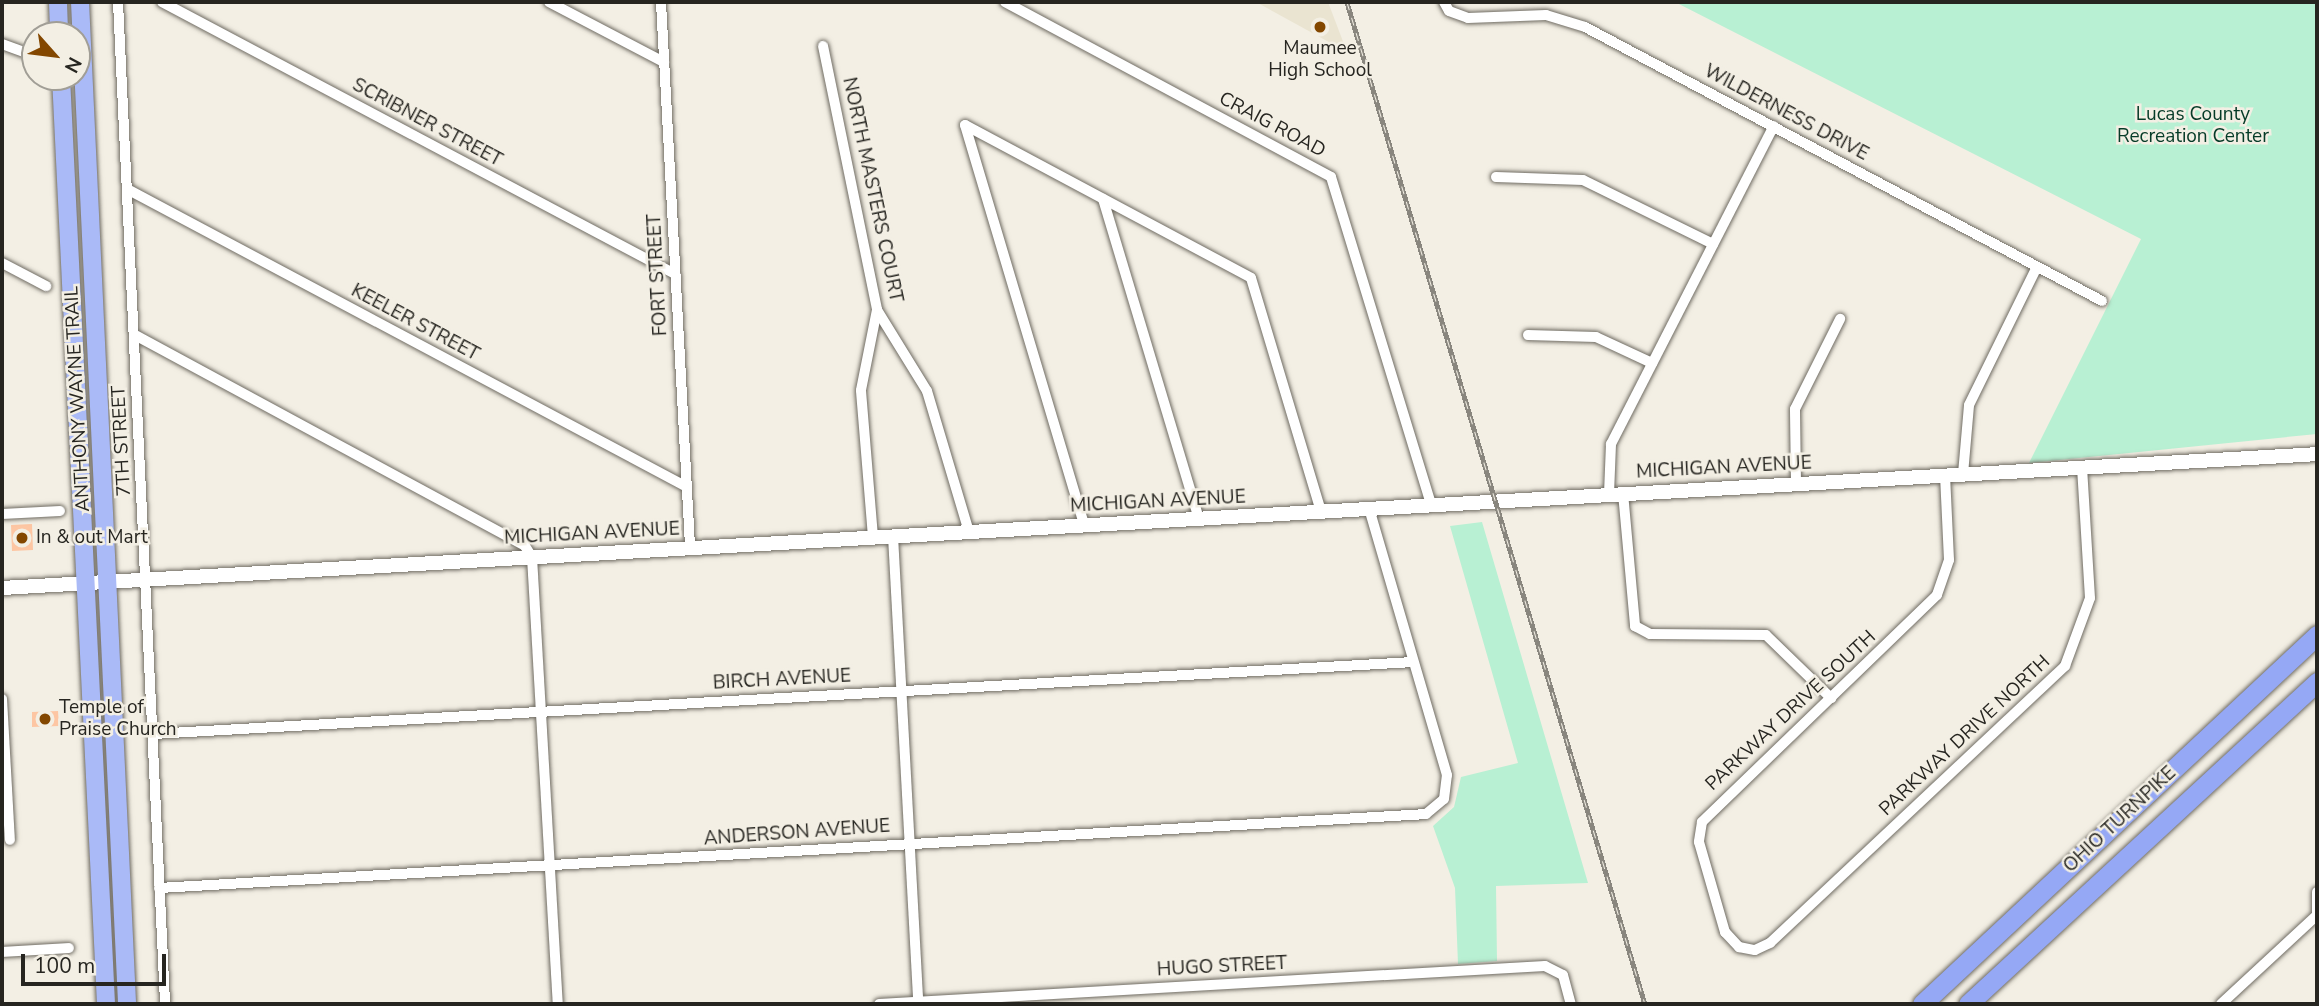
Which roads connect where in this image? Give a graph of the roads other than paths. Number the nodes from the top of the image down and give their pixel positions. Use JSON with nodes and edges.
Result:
{"nodes":[{"id":1,"x":58,"y":2,"type":"edge"},
{"id":2,"x":80,"y":2,"type":"edge"},
{"id":3,"x":118,"y":2,"type":"edge"},
{"id":4,"x":162,"y":2,"type":"edge"},
{"id":5,"x":549,"y":2,"type":"edge"},
{"id":6,"x":661,"y":2,"type":"edge"},
{"id":7,"x":1004,"y":2,"type":"edge"},
{"id":8,"x":1444,"y":2,"type":"edge"},
{"id":9,"x":59,"y":21,"type":"edge"},
{"id":10,"x":2,"y":44,"type":"edge"},
{"id":11,"x":823,"y":46,"type":"dead end"},
{"id":12,"x":21,"y":51,"type":"edge"},
{"id":13,"x":664,"y":62,"type":"junction"},
{"id":14,"x":62,"y":91,"type":"edge"},
{"id":15,"x":1774,"y":126,"type":"junction"},
{"id":16,"x":1496,"y":177,"type":"dead end"},
{"id":17,"x":127,"y":189,"type":"junction"},
{"id":18,"x":1103,"y":199,"type":"junction"},
{"id":19,"x":1713,"y":244,"type":"junction"},
{"id":20,"x":2,"y":263,"type":"edge"},
{"id":21,"x":2038,"y":267,"type":"junction"},
{"id":22,"x":675,"y":274,"type":"junction"},
{"id":23,"x":46,"y":286,"type":"dead end"},
{"id":24,"x":2102,"y":301,"type":"dead end"},
{"id":25,"x":877,"y":310,"type":"junction"},
{"id":26,"x":1840,"y":319,"type":"dead end"},
{"id":27,"x":135,"y":335,"type":"junction"},
{"id":28,"x":1528,"y":335,"type":"dead end"},
{"id":29,"x":1652,"y":363,"type":"junction"},
{"id":30,"x":2317,"y":454,"type":"edge"},
{"id":31,"x":2082,"y":467,"type":"junction"},
{"id":32,"x":1963,"y":474,"type":"junction"},
{"id":33,"x":1945,"y":475,"type":"junction"},
{"id":34,"x":1796,"y":483,"type":"junction"},
{"id":35,"x":687,"y":487,"type":"junction"},
{"id":36,"x":1616,"y":494,"type":"junction"},
{"id":37,"x":1431,"y":506,"type":"junction"},
{"id":38,"x":1369,"y":509,"type":"junction"},
{"id":39,"x":60,"y":511,"type":"dead end"},
{"id":40,"x":1321,"y":512,"type":"junction"},
{"id":41,"x":2,"y":514,"type":"edge"},
{"id":42,"x":1199,"y":519,"type":"junction"},
{"id":43,"x":1084,"y":525,"type":"junction"},
{"id":44,"x":969,"y":532,"type":"junction"},
{"id":45,"x":893,"y":536,"type":"junction"},
{"id":46,"x":873,"y":537,"type":"junction"},
{"id":47,"x":690,"y":547,"type":"junction"},
{"id":48,"x":532,"y":557,"type":"junction"},
{"id":49,"x":146,"y":579,"type":"junction"},
{"id":50,"x":108,"y":581,"type":"junction"},
{"id":51,"x":85,"y":583,"type":"junction"},
{"id":52,"x":2,"y":588,"type":"edge"},
{"id":53,"x":2317,"y":635,"type":"edge"},
{"id":54,"x":1413,"y":662,"type":"junction"},
{"id":55,"x":2317,"y":682,"type":"edge"},
{"id":56,"x":901,"y":691,"type":"junction"},
{"id":57,"x":1831,"y":698,"type":"junction"},
{"id":58,"x":2,"y":699,"type":"edge"},
{"id":59,"x":2,"y":708,"type":"edge"},
{"id":60,"x":541,"y":711,"type":"junction"},
{"id":61,"x":153,"y":734,"type":"junction"},
{"id":62,"x":5,"y":826,"type":"edge"},
{"id":63,"x":10,"y":840,"type":"dead end"},
{"id":64,"x":909,"y":844,"type":"junction"},
{"id":65,"x":550,"y":866,"type":"junction"},
{"id":66,"x":159,"y":888,"type":"junction"},
{"id":67,"x":2317,"y":892,"type":"edge"},
{"id":68,"x":2317,"y":914,"type":"edge"},
{"id":69,"x":1770,"y":943,"type":"joint"},
{"id":70,"x":69,"y":948,"type":"dead end"},
{"id":71,"x":2,"y":952,"type":"edge"},
{"id":72,"x":918,"y":1003,"type":"edge"},
{"id":73,"x":106,"y":1004,"type":"edge"},
{"id":74,"x":127,"y":1004,"type":"edge"},
{"id":75,"x":165,"y":1004,"type":"edge"},
{"id":76,"x":558,"y":1004,"type":"edge"},
{"id":77,"x":879,"y":1004,"type":"edge"},
{"id":78,"x":1571,"y":1004,"type":"edge"},
{"id":79,"x":1922,"y":1004,"type":"edge"},
{"id":80,"x":1968,"y":1004,"type":"edge"},
{"id":81,"x":2221,"y":1004,"type":"edge"}],
"edges":[{"from":1,"to":9,"type":"highway"},
{"from":2,"to":50,"type":"highway","name":"ANTHONY WAYNE TRAIL"},
{"from":3,"to":17,"type":"street","name":"7TH STREET"},
{"from":4,"to":22,"type":"street","name":"SCRIBNER STREET"},
{"from":5,"to":13,"type":"street"},
{"from":6,"to":13,"type":"street","name":"FORT STREET"},
{"from":7,"to":37,"type":"street","name":"CRAIG ROAD"},
{"from":8,"to":15,"type":"street","name":"WILDERNESS DRIVE"},
{"from":10,"to":12,"type":"street"},
{"from":11,"to":25,"type":"street","name":"NORTH MASTERS COURT"},
{"from":13,"to":22,"type":"street","name":"FORT STREET"},
{"from":14,"to":51,"type":"highway","name":"ANTHONY WAYNE TRAIL"},
{"from":15,"to":19,"type":"street"},
{"from":15,"to":21,"type":"street","name":"WILDERNESS DRIVE"},
{"from":16,"to":19,"type":"street"},
{"from":17,"to":27,"type":"street","name":"7TH STREET"},
{"from":17,"to":35,"type":"street","name":"KEELER STREET"},
{"from":18,"to":40,"type":"street"},
{"from":18,"to":42,"type":"street"},
{"from":18,"to":43,"type":"street"},
{"from":19,"to":29,"type":"street"},
{"from":20,"to":23,"type":"street"},
{"from":21,"to":24,"type":"street","name":"WILDERNESS DRIVE"},
{"from":21,"to":32,"type":"street"},
{"from":22,"to":35,"type":"street","name":"FORT STREET"},
{"from":25,"to":44,"type":"street","name":"NORTH MASTERS COURT"},
{"from":25,"to":46,"type":"street"},
{"from":26,"to":34,"type":"street"},
{"from":27,"to":48,"type":"street"},
{"from":27,"to":49,"type":"street","name":"7TH STREET"},
{"from":28,"to":29,"type":"street"},
{"from":29,"to":36,"type":"street"},
{"from":30,"to":31,"type":"street","name":"MICHIGAN AVENUE"},
{"from":31,"to":32,"type":"street","name":"MICHIGAN AVENUE"},
{"from":31,"to":69,"type":"street","name":"PARKWAY DRIVE NORTH"},
{"from":32,"to":33,"type":"street","name":"MICHIGAN AVENUE"},
{"from":33,"to":34,"type":"street","name":"MICHIGAN AVENUE"},
{"from":33,"to":57,"type":"street","name":"PARKWAY DRIVE SOUTH"},
{"from":34,"to":36,"type":"street","name":"MICHIGAN AVENUE"},
{"from":35,"to":47,"type":"street","name":"FORT STREET"},
{"from":36,"to":37,"type":"street","name":"MICHIGAN AVENUE"},
{"from":36,"to":57,"type":"street"},
{"from":37,"to":38,"type":"street","name":"MICHIGAN AVENUE"},
{"from":38,"to":40,"type":"street","name":"MICHIGAN AVENUE"},
{"from":38,"to":54,"type":"street"},
{"from":39,"to":41,"type":"street"},
{"from":40,"to":42,"type":"street","name":"MICHIGAN AVENUE"},
{"from":42,"to":43,"type":"street","name":"MICHIGAN AVENUE"},
{"from":43,"to":44,"type":"street","name":"MICHIGAN AVENUE"},
{"from":44,"to":45,"type":"street","name":"MICHIGAN AVENUE"},
{"from":45,"to":46,"type":"street","name":"MICHIGAN AVENUE"},
{"from":45,"to":56,"type":"street"},
{"from":46,"to":47,"type":"street","name":"MICHIGAN AVENUE"},
{"from":47,"to":48,"type":"street","name":"MICHIGAN AVENUE"},
{"from":48,"to":49,"type":"street","name":"MICHIGAN AVENUE"},
{"from":48,"to":60,"type":"street"},
{"from":49,"to":50,"type":"street","name":"MICHIGAN AVENUE"},
{"from":49,"to":61,"type":"street","name":"7TH STREET"},
{"from":50,"to":51,"type":"street","name":"MICHIGAN AVENUE"},
{"from":50,"to":74,"type":"highway","name":"ANTHONY WAYNE TRAIL"},
{"from":51,"to":52,"type":"street","name":"MICHIGAN AVENUE"},
{"from":51,"to":73,"type":"highway","name":"ANTHONY WAYNE TRAIL"},
{"from":53,"to":79,"type":"highway","name":"OHIO TURNPIKE"},
{"from":54,"to":56,"type":"street","name":"BIRCH AVENUE"},
{"from":54,"to":64,"type":"street","name":"ANDERSON AVENUE"},
{"from":55,"to":80,"type":"highway","name":"OHIO TURNPIKE"},
{"from":56,"to":60,"type":"street","name":"BIRCH AVENUE"},
{"from":56,"to":64,"type":"street"},
{"from":57,"to":69,"type":"street","name":"PARKWAY DRIVE SOUTH"},
{"from":58,"to":59,"type":"street"},
{"from":59,"to":62,"type":"street"},
{"from":60,"to":61,"type":"street","name":"BIRCH AVENUE"},
{"from":60,"to":65,"type":"street"},
{"from":61,"to":66,"type":"street","name":"7TH STREET"},
{"from":62,"to":63,"type":"street"},
{"from":64,"to":65,"type":"street","name":"ANDERSON AVENUE"},
{"from":64,"to":72,"type":"street"},
{"from":65,"to":66,"type":"street","name":"ANDERSON AVENUE"},
{"from":65,"to":76,"type":"street"},
{"from":66,"to":75,"type":"street","name":"7TH STREET"},
{"from":67,"to":68,"type":"street"},
{"from":68,"to":81,"type":"street"},
{"from":70,"to":71,"type":"street"},
{"from":72,"to":77,"type":"street","name":"HUGO STREET"},
{"from":72,"to":78,"type":"street","name":"HUGO STREET"}]}
